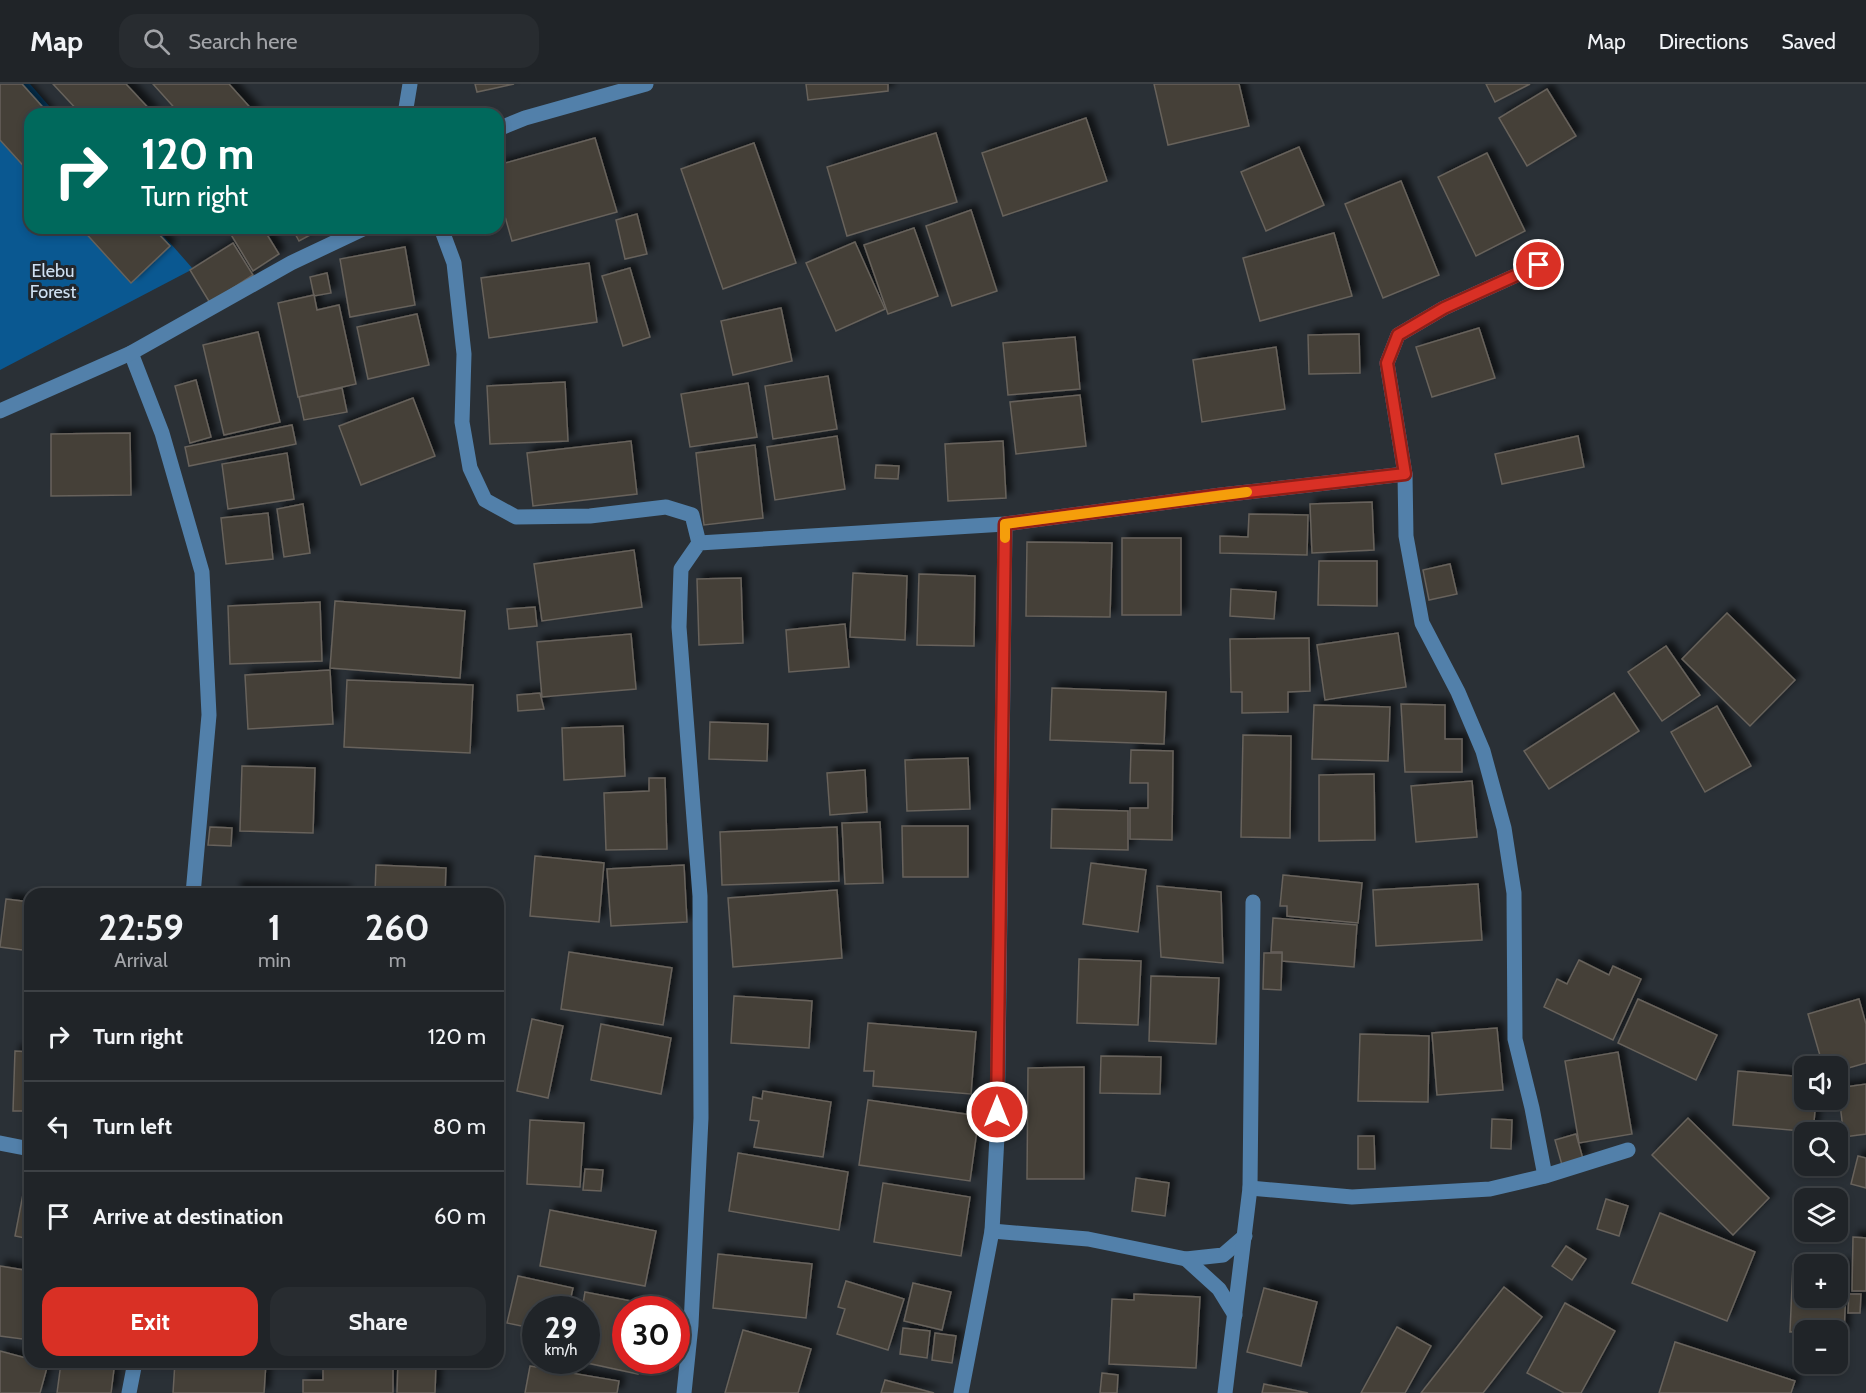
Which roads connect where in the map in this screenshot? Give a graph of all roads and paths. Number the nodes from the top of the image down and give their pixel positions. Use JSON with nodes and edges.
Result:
{"nodes":[{"id":1,"x":410,"y":84,"type":"edge"},
{"id":2,"x":646,"y":84,"type":"edge"},
{"id":3,"x":406,"y":108,"type":"edge"},
{"id":4,"x":504,"y":127,"type":"edge"},
{"id":5,"x":352,"y":234,"type":"edge"},
{"id":6,"x":443,"y":234,"type":"edge"},
{"id":7,"x":1539,"y":265,"type":"dead end"},
{"id":8,"x":131,"y":353,"type":"junction"},
{"id":9,"x":0,"y":411,"type":"edge"},
{"id":10,"x":1405,"y":474,"type":"junction"},
{"id":11,"x":1005,"y":524,"type":"junction"},
{"id":12,"x":699,"y":543,"type":"junction"},
{"id":13,"x":194,"y":888,"type":"edge"},
{"id":14,"x":1253,"y":902,"type":"dead end"},
{"id":15,"x":0,"y":1143,"type":"edge"},
{"id":16,"x":24,"y":1148,"type":"edge"},
{"id":17,"x":1628,"y":1150,"type":"dead end"},
{"id":18,"x":1545,"y":1176,"type":"junction"},
{"id":19,"x":1250,"y":1188,"type":"junction"},
{"id":20,"x":992,"y":1231,"type":"junction"},
{"id":21,"x":1245,"y":1236,"type":"junction"},
{"id":22,"x":1186,"y":1259,"type":"junction"},
{"id":23,"x":1235,"y":1315,"type":"junction"},
{"id":24,"x":134,"y":1368,"type":"edge"},
{"id":25,"x":129,"y":1393,"type":"edge"},
{"id":26,"x":684,"y":1393,"type":"edge"},
{"id":27,"x":961,"y":1393,"type":"edge"},
{"id":28,"x":1225,"y":1393,"type":"edge"}],
"edges":[{"from":1,"to":3,"type":"street"},
{"from":2,"to":4,"type":"street"},
{"from":5,"to":8,"type":"street"},
{"from":6,"to":12,"type":"street"},
{"from":7,"to":10,"type":"street"},
{"from":8,"to":9,"type":"street"},
{"from":8,"to":13,"type":"street"},
{"from":10,"to":11,"type":"street"},
{"from":10,"to":18,"type":"street"},
{"from":11,"to":12,"type":"street"},
{"from":11,"to":20,"type":"street"},
{"from":12,"to":26,"type":"street"},
{"from":14,"to":19,"type":"street"},
{"from":15,"to":16,"type":"street"},
{"from":17,"to":18,"type":"street"},
{"from":18,"to":19,"type":"street"},
{"from":19,"to":21,"type":"street"},
{"from":20,"to":22,"type":"street"},
{"from":20,"to":27,"type":"street"},
{"from":21,"to":22,"type":"street"},
{"from":21,"to":23,"type":"street"},
{"from":22,"to":23,"type":"street"},
{"from":23,"to":28,"type":"street"},
{"from":24,"to":25,"type":"street"}]}
